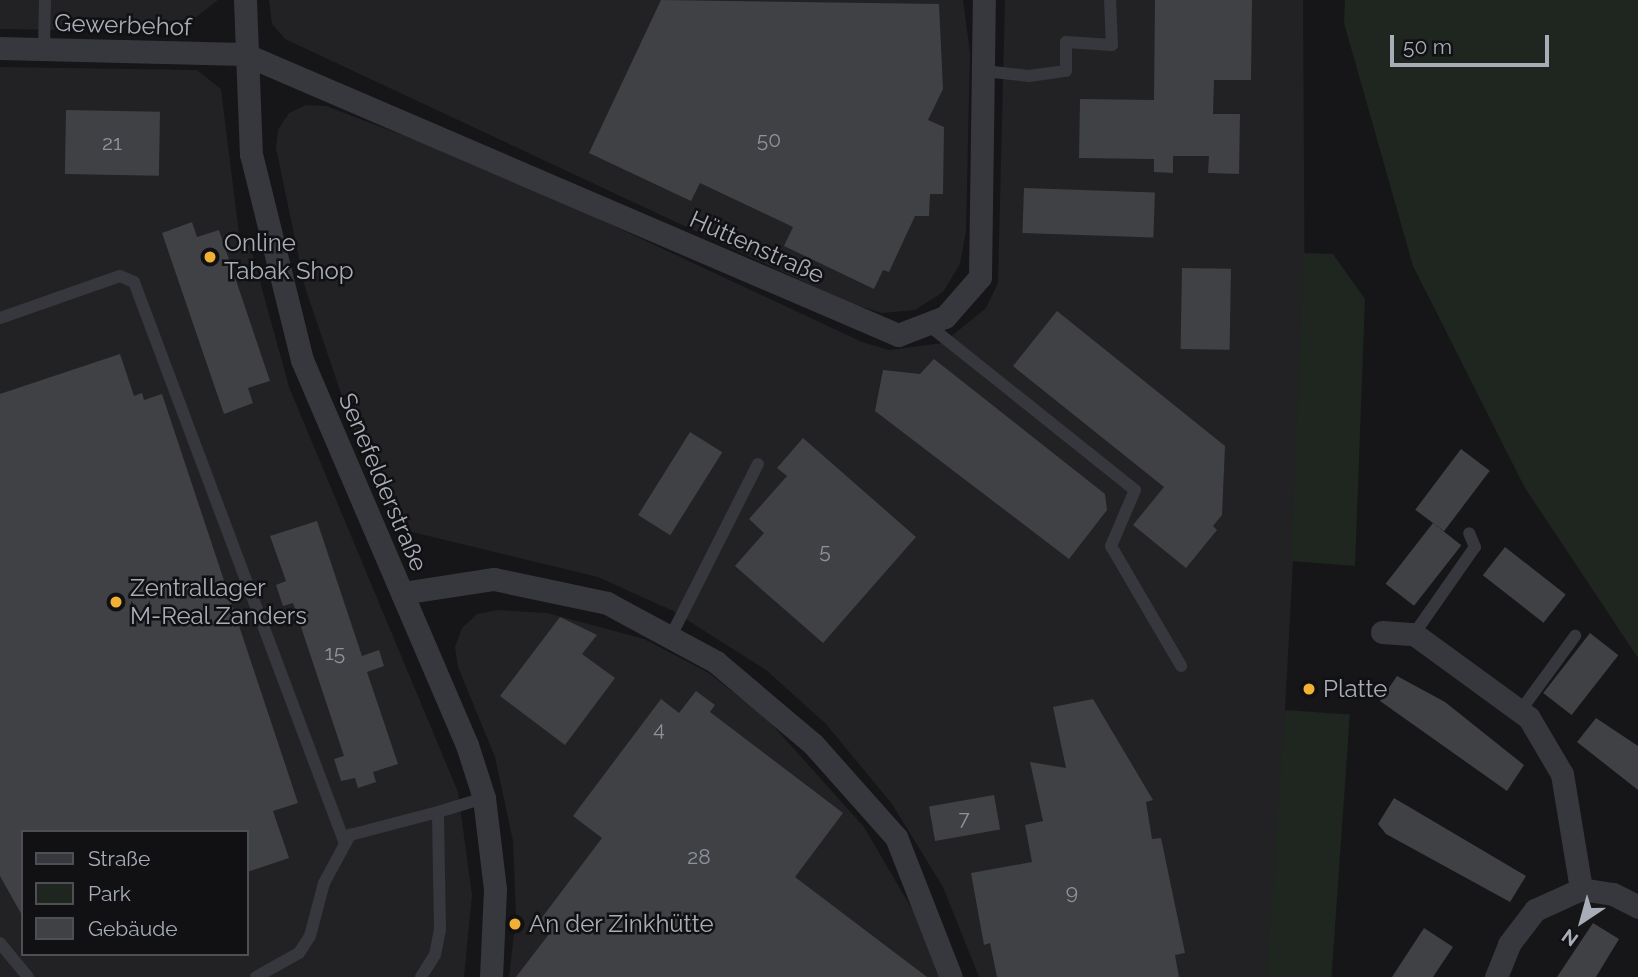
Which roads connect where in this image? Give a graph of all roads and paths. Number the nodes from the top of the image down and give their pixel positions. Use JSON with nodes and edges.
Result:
{"nodes":[{"id":1,"x":45,"y":0,"type":"edge"},
{"id":2,"x":245,"y":0,"type":"edge"},
{"id":3,"x":984,"y":0,"type":"edge"},
{"id":4,"x":1110,"y":0,"type":"edge"},
{"id":5,"x":0,"y":48,"type":"edge"},
{"id":6,"x":44,"y":49,"type":"junction"},
{"id":7,"x":244,"y":54,"type":"junction"},
{"id":8,"x":984,"y":71,"type":"junction"},
{"id":9,"x":0,"y":318,"type":"edge"},
{"id":10,"x":927,"y":324,"type":"junction"},
{"id":11,"x":758,"y":464,"type":"dead end"},
{"id":12,"x":1469,"y":533,"type":"dead end"},
{"id":13,"x":402,"y":593,"type":"junction"},
{"id":14,"x":1382,"y":632,"type":"dead end"},
{"id":15,"x":1414,"y":634,"type":"junction"},
{"id":16,"x":1575,"y":636,"type":"dead end"},
{"id":17,"x":670,"y":638,"type":"junction"},
{"id":18,"x":1181,"y":666,"type":"dead end"},
{"id":19,"x":1521,"y":709,"type":"junction"},
{"id":20,"x":484,"y":799,"type":"junction"},
{"id":21,"x":438,"y":812,"type":"junction"},
{"id":22,"x":344,"y":841,"type":"junction"},
{"id":23,"x":1581,"y":890,"type":"junction"},
{"id":24,"x":1638,"y":907,"type":"edge"},
{"id":25,"x":0,"y":943,"type":"edge"},
{"id":26,"x":28,"y":977,"type":"edge"},
{"id":27,"x":256,"y":977,"type":"edge"},
{"id":28,"x":421,"y":977,"type":"edge"},
{"id":29,"x":491,"y":977,"type":"edge"},
{"id":30,"x":951,"y":977,"type":"edge"},
{"id":31,"x":1496,"y":977,"type":"edge"}],
"edges":[{"from":1,"to":6,"type":"lane"},
{"from":2,"to":7,"type":"street","name":"Senefelderstraße"},
{"from":3,"to":8,"type":"street","name":"Hüttenstraße"},
{"from":4,"to":8,"type":"lane"},
{"from":5,"to":6,"type":"street","name":"Gewerbehof"},
{"from":6,"to":7,"type":"street","name":"Gewerbehof"},
{"from":7,"to":10,"type":"street","name":"Hüttenstraße"},
{"from":7,"to":13,"type":"street","name":"Senefelderstraße"},
{"from":8,"to":10,"type":"street","name":"Hüttenstraße"},
{"from":9,"to":22,"type":"lane"},
{"from":10,"to":18,"type":"lane"},
{"from":11,"to":17,"type":"lane"},
{"from":12,"to":15,"type":"lane"},
{"from":13,"to":17,"type":"street"},
{"from":13,"to":20,"type":"street","name":"Senefelderstraße"},
{"from":14,"to":15,"type":"street"},
{"from":15,"to":19,"type":"street"},
{"from":16,"to":19,"type":"lane"},
{"from":17,"to":30,"type":"street"},
{"from":19,"to":23,"type":"street"},
{"from":20,"to":21,"type":"lane"},
{"from":20,"to":29,"type":"street","name":"Senefelderstraße"},
{"from":21,"to":22,"type":"lane"},
{"from":21,"to":28,"type":"lane"},
{"from":22,"to":27,"type":"lane"},
{"from":23,"to":24,"type":"street"},
{"from":23,"to":31,"type":"street"},
{"from":25,"to":26,"type":"lane"}]}
